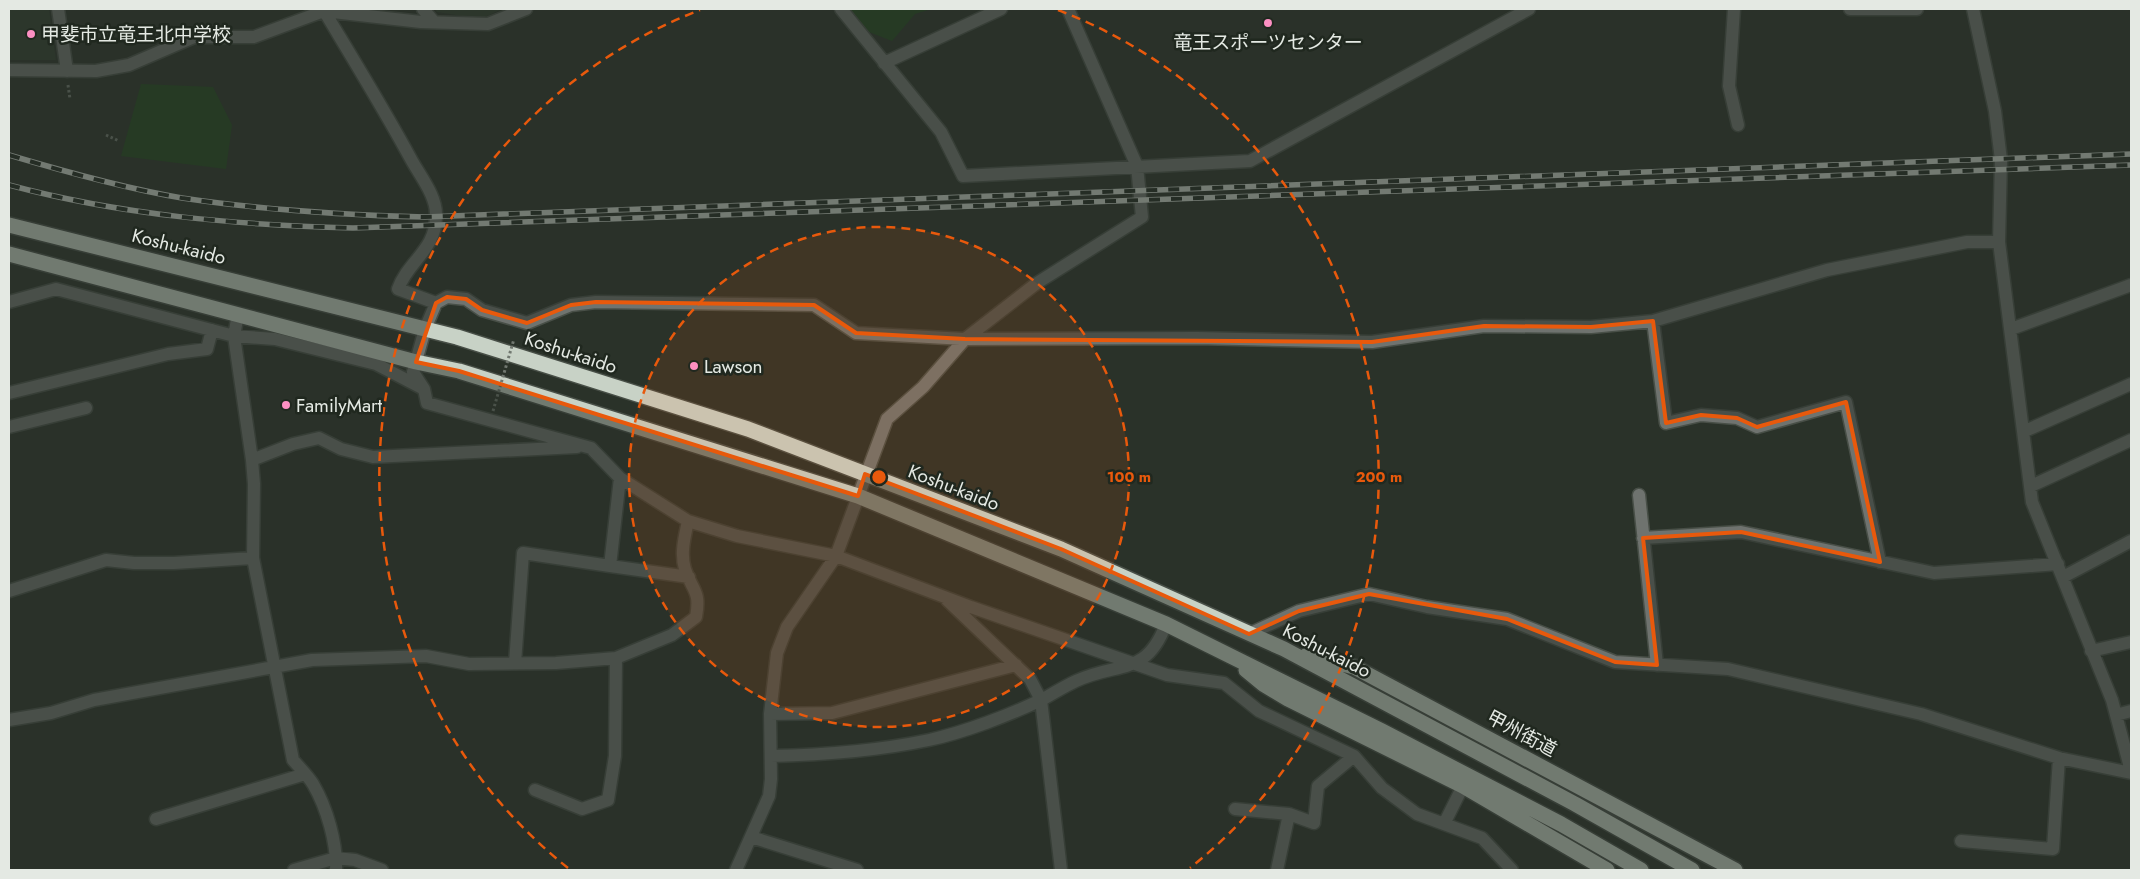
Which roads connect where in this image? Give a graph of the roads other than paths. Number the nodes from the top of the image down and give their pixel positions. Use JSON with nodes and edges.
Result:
{"nodes":[{"id":1,"x":58,"y":9,"type":"edge"},
{"id":2,"x":423,"y":9,"type":"edge"},
{"id":3,"x":526,"y":9,"type":"edge"},
{"id":4,"x":841,"y":9,"type":"edge"},
{"id":5,"x":1001,"y":9,"type":"edge"},
{"id":6,"x":1068,"y":9,"type":"edge"},
{"id":7,"x":1529,"y":9,"type":"edge"},
{"id":8,"x":1734,"y":9,"type":"edge"},
{"id":9,"x":1850,"y":9,"type":"edge"},
{"id":10,"x":1917,"y":9,"type":"edge"},
{"id":11,"x":1973,"y":9,"type":"edge"},
{"id":12,"x":323,"y":10,"type":"edge"},
{"id":13,"x":434,"y":22,"type":"junction"},
{"id":14,"x":884,"y":63,"type":"junction"},
{"id":15,"x":9,"y":70,"type":"edge"},
{"id":16,"x":67,"y":71,"type":"junction"},
{"id":17,"x":1738,"y":125,"type":"dead end"},
{"id":18,"x":1137,"y":166,"type":"junction"},
{"id":19,"x":9,"y":225,"type":"edge"},
{"id":20,"x":1998,"y":242,"type":"junction"},
{"id":21,"x":9,"y":254,"type":"edge"},
{"id":22,"x":2131,"y":285,"type":"edge"},
{"id":23,"x":9,"y":302,"type":"edge"},
{"id":24,"x":436,"y":303,"type":"junction"},
{"id":25,"x":238,"y":314,"type":"junction"},
{"id":26,"x":1654,"y":321,"type":"junction"},
{"id":27,"x":425,"y":329,"type":"junction"},
{"id":28,"x":2010,"y":329,"type":"junction"},
{"id":29,"x":212,"y":330,"type":"junction"},
{"id":30,"x":234,"y":336,"type":"junction"},
{"id":31,"x":965,"y":338,"type":"junction"},
{"id":32,"x":416,"y":362,"type":"junction"},
{"id":33,"x":2131,"y":384,"type":"edge"},
{"id":34,"x":424,"y":389,"type":"junction"},
{"id":35,"x":9,"y":393,"type":"edge"},
{"id":36,"x":86,"y":408,"type":"dead end"},
{"id":37,"x":9,"y":427,"type":"edge"},
{"id":38,"x":2025,"y":431,"type":"junction"},
{"id":39,"x":2131,"y":440,"type":"edge"},
{"id":40,"x":587,"y":446,"type":"junction"},
{"id":41,"x":252,"y":460,"type":"junction"},
{"id":42,"x":865,"y":474,"type":"junction"},
{"id":43,"x":620,"y":478,"type":"junction"},
{"id":44,"x":2031,"y":486,"type":"junction"},
{"id":45,"x":1639,"y":495,"type":"dead end"},
{"id":46,"x":858,"y":496,"type":"junction"},
{"id":47,"x":688,"y":521,"type":"junction"},
{"id":48,"x":1643,"y":538,"type":"junction"},
{"id":49,"x":2131,"y":541,"type":"edge"},
{"id":50,"x":836,"y":556,"type":"junction"},
{"id":51,"x":253,"y":558,"type":"junction"},
{"id":52,"x":1880,"y":562,"type":"junction"},
{"id":53,"x":2058,"y":564,"type":"junction"},
{"id":54,"x":610,"y":566,"type":"junction"},
{"id":55,"x":690,"y":577,"type":"junction"},
{"id":56,"x":2063,"y":577,"type":"junction"},
{"id":57,"x":9,"y":591,"type":"edge"},
{"id":58,"x":943,"y":596,"type":"junction"},
{"id":59,"x":1166,"y":624,"type":"junction"},
{"id":60,"x":1249,"y":634,"type":"junction"},
{"id":61,"x":2131,"y":642,"type":"edge"},
{"id":62,"x":1284,"y":649,"type":"junction"},
{"id":63,"x":2091,"y":650,"type":"junction"},
{"id":64,"x":1226,"y":653,"type":"junction"},
{"id":65,"x":616,"y":658,"type":"junction"},
{"id":66,"x":516,"y":663,"type":"junction"},
{"id":67,"x":1138,"y":664,"type":"junction"},
{"id":68,"x":1657,"y":665,"type":"junction"},
{"id":69,"x":274,"y":666,"type":"junction"},
{"id":70,"x":1016,"y":666,"type":"junction"},
{"id":71,"x":1041,"y":700,"type":"junction"},
{"id":72,"x":2131,"y":711,"type":"edge"},
{"id":73,"x":770,"y":714,"type":"junction"},
{"id":74,"x":2116,"y":715,"type":"junction"},
{"id":75,"x":9,"y":720,"type":"edge"},
{"id":76,"x":771,"y":756,"type":"junction"},
{"id":77,"x":1354,"y":756,"type":"junction"},
{"id":78,"x":2059,"y":758,"type":"junction"},
{"id":79,"x":2131,"y":772,"type":"edge"},
{"id":80,"x":305,"y":774,"type":"junction"},
{"id":81,"x":1463,"y":786,"type":"junction"},
{"id":82,"x":535,"y":790,"type":"dead end"},
{"id":83,"x":1236,"y":809,"type":"dead end"},
{"id":84,"x":1289,"y":814,"type":"junction"},
{"id":85,"x":156,"y":819,"type":"dead end"},
{"id":86,"x":1444,"y":824,"type":"junction"},
{"id":87,"x":751,"y":837,"type":"junction"},
{"id":88,"x":1960,"y":841,"type":"dead end"},
{"id":89,"x":336,"y":864,"type":"edge"},
{"id":90,"x":294,"y":870,"type":"edge"},
{"id":91,"x":382,"y":870,"type":"edge"},
{"id":92,"x":736,"y":870,"type":"edge"},
{"id":93,"x":857,"y":870,"type":"edge"},
{"id":94,"x":1061,"y":870,"type":"edge"},
{"id":95,"x":1277,"y":870,"type":"edge"},
{"id":96,"x":1512,"y":870,"type":"edge"},
{"id":97,"x":1607,"y":870,"type":"edge"},
{"id":98,"x":1641,"y":870,"type":"edge"},
{"id":99,"x":1692,"y":870,"type":"edge"},
{"id":100,"x":1735,"y":870,"type":"edge"}],
"edges":[{"from":1,"to":16,"type":"street"},
{"from":2,"to":13,"type":"street"},
{"from":3,"to":13,"type":"street"},
{"from":4,"to":14,"type":"street"},
{"from":5,"to":14,"type":"street"},
{"from":6,"to":18,"type":"street"},
{"from":7,"to":18,"type":"street"},
{"from":8,"to":17,"type":"street"},
{"from":9,"to":10,"type":"street"},
{"from":11,"to":20,"type":"street"},
{"from":12,"to":13,"type":"street"},
{"from":12,"to":16,"type":"street"},
{"from":12,"to":24,"type":"street"},
{"from":14,"to":18,"type":"street"},
{"from":15,"to":16,"type":"street"},
{"from":18,"to":31,"type":"street"},
{"from":19,"to":27,"type":"highway","name":"Koshu-kaido"},
{"from":20,"to":26,"type":"street"},
{"from":20,"to":28,"type":"street"},
{"from":21,"to":25,"type":"highway"},
{"from":22,"to":28,"type":"street"},
{"from":23,"to":29,"type":"street"},
{"from":24,"to":27,"type":"street"},
{"from":24,"to":31,"type":"street"},
{"from":25,"to":30,"type":"street"},
{"from":25,"to":32,"type":"highway"},
{"from":26,"to":31,"type":"street"},
{"from":26,"to":52,"type":"street"},
{"from":27,"to":32,"type":"street"},
{"from":27,"to":42,"type":"highway","name":"Koshu-kaido"},
{"from":28,"to":38,"type":"street"},
{"from":29,"to":30,"type":"street"},
{"from":29,"to":35,"type":"street"},
{"from":30,"to":34,"type":"street"},
{"from":30,"to":41,"type":"street"},
{"from":31,"to":42,"type":"street"},
{"from":32,"to":34,"type":"street"},
{"from":32,"to":46,"type":"highway"},
{"from":33,"to":38,"type":"street"},
{"from":34,"to":40,"type":"street"},
{"from":36,"to":37,"type":"street"},
{"from":38,"to":44,"type":"street"},
{"from":39,"to":44,"type":"street"},
{"from":40,"to":41,"type":"street"},
{"from":40,"to":43,"type":"street"},
{"from":41,"to":51,"type":"street"},
{"from":42,"to":46,"type":"street"},
{"from":42,"to":60,"type":"highway","name":"Koshu-kaido"},
{"from":43,"to":47,"type":"street"},
{"from":43,"to":54,"type":"street"},
{"from":44,"to":53,"type":"street"},
{"from":45,"to":48,"type":"street"},
{"from":46,"to":50,"type":"street"},
{"from":46,"to":59,"type":"highway"},
{"from":47,"to":50,"type":"street"},
{"from":47,"to":55,"type":"street"},
{"from":48,"to":52,"type":"street"},
{"from":48,"to":68,"type":"street"},
{"from":49,"to":56,"type":"street"},
{"from":50,"to":58,"type":"street"},
{"from":50,"to":73,"type":"street"},
{"from":51,"to":57,"type":"street"},
{"from":51,"to":69,"type":"street"},
{"from":52,"to":53,"type":"street"},
{"from":53,"to":56,"type":"street"},
{"from":54,"to":55,"type":"street"},
{"from":54,"to":66,"type":"street"},
{"from":55,"to":65,"type":"street"},
{"from":56,"to":63,"type":"street"},
{"from":58,"to":67,"type":"street"},
{"from":58,"to":70,"type":"street"},
{"from":59,"to":64,"type":"highway"},
{"from":59,"to":67,"type":"street"},
{"from":60,"to":62,"type":"highway","name":"Koshu-kaido"},
{"from":60,"to":68,"type":"street"},
{"from":61,"to":63,"type":"street"},
{"from":62,"to":99,"type":"highway","name":"Koshu-kaido"},
{"from":62,"to":100,"type":"highway","name":"甲州街道"},
{"from":63,"to":74,"type":"street"},
{"from":64,"to":81,"type":"highway"},
{"from":64,"to":98,"type":"highway"},
{"from":65,"to":66,"type":"street"},
{"from":65,"to":82,"type":"street"},
{"from":66,"to":69,"type":"street"},
{"from":67,"to":71,"type":"street"},
{"from":67,"to":77,"type":"street"},
{"from":68,"to":78,"type":"street"},
{"from":69,"to":75,"type":"street"},
{"from":69,"to":80,"type":"street"},
{"from":70,"to":71,"type":"street"},
{"from":70,"to":73,"type":"street"},
{"from":71,"to":76,"type":"street"},
{"from":71,"to":94,"type":"street"},
{"from":72,"to":74,"type":"street"},
{"from":73,"to":76,"type":"street"},
{"from":74,"to":79,"type":"street"},
{"from":76,"to":87,"type":"street"},
{"from":77,"to":84,"type":"street"},
{"from":77,"to":86,"type":"street"},
{"from":78,"to":79,"type":"street"},
{"from":78,"to":88,"type":"street"},
{"from":80,"to":85,"type":"street"},
{"from":80,"to":89,"type":"street"},
{"from":81,"to":86,"type":"street"},
{"from":81,"to":97,"type":"highway"},
{"from":83,"to":84,"type":"street"},
{"from":84,"to":95,"type":"street"},
{"from":86,"to":96,"type":"street"},
{"from":87,"to":92,"type":"street"},
{"from":87,"to":93,"type":"street"},
{"from":89,"to":90,"type":"street"},
{"from":89,"to":91,"type":"street"}]}
